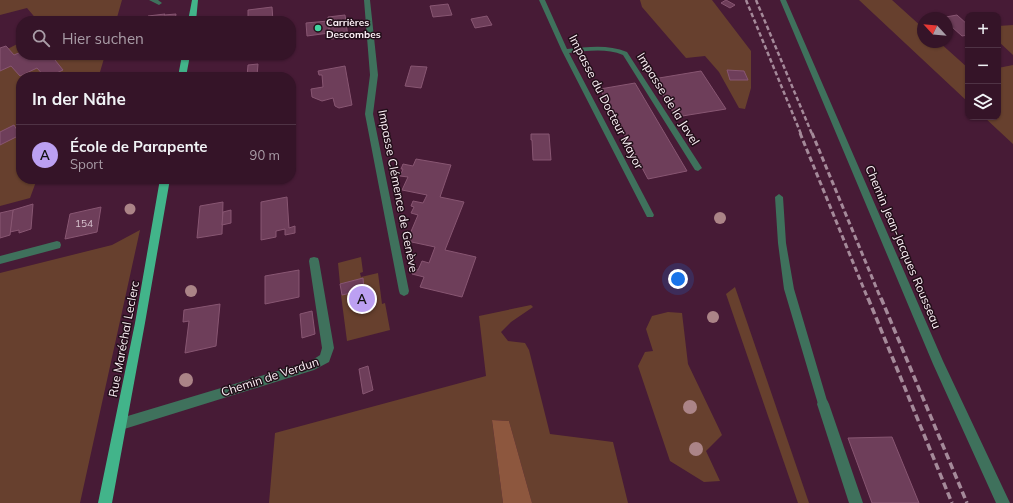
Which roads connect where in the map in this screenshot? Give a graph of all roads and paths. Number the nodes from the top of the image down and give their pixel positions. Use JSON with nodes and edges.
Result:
{"nodes":[{"id":1,"x":152,"y":0,"type":"edge"},
{"id":2,"x":195,"y":0,"type":"edge"},
{"id":3,"x":367,"y":0,"type":"edge"},
{"id":4,"x":542,"y":0,"type":"edge"},
{"id":5,"x":783,"y":0,"type":"edge"},
{"id":6,"x":159,"y":3,"type":"dead end"},
{"id":7,"x":193,"y":16,"type":"edge"},
{"id":8,"x":566,"y":51,"type":"junction"},
{"id":9,"x":185,"y":60,"type":"edge"},
{"id":10,"x":183,"y":72,"type":"edge"},
{"id":11,"x":698,"y":168,"type":"dead end"},
{"id":12,"x":164,"y":184,"type":"edge"},
{"id":13,"x":779,"y":197,"type":"dead end"},
{"id":14,"x":650,"y":215,"type":"dead end"},
{"id":15,"x":57,"y":245,"type":"dead end"},
{"id":16,"x":0,"y":260,"type":"edge"},
{"id":17,"x":314,"y":262,"type":"dead end"},
{"id":18,"x":404,"y":291,"type":"dead end"},
{"id":19,"x":823,"y":404,"type":"joint"},
{"id":20,"x":121,"y":424,"type":"junction"},
{"id":21,"x":105,"y":503,"type":"edge"},
{"id":22,"x":856,"y":503,"type":"edge"},
{"id":23,"x":1003,"y":503,"type":"edge"}],
"edges":[{"from":1,"to":6,"type":"street"},
{"from":2,"to":7,"type":"main road"},
{"from":3,"to":18,"type":"street","name":"Impasse Clémence de Genève"},
{"from":4,"to":8,"type":"lane","name":"Impasse du Docteur Mayor"},
{"from":5,"to":23,"type":"street","name":"Chemin Jean-Jacques Rousseau"},
{"from":8,"to":11,"type":"lane","name":"Impasse de la Javel"},
{"from":8,"to":14,"type":"lane","name":"Impasse du Docteur Mayor"},
{"from":9,"to":10,"type":"main road"},
{"from":12,"to":20,"type":"main road","name":"Rue Maréchal Leclerc"},
{"from":13,"to":19,"type":"lane"},
{"from":15,"to":16,"type":"lane"},
{"from":17,"to":20,"type":"street","name":"Chemin de Verdun"},
{"from":19,"to":22,"type":"street"},
{"from":20,"to":21,"type":"main road","name":"Rue Maréchal Leclerc"}]}
